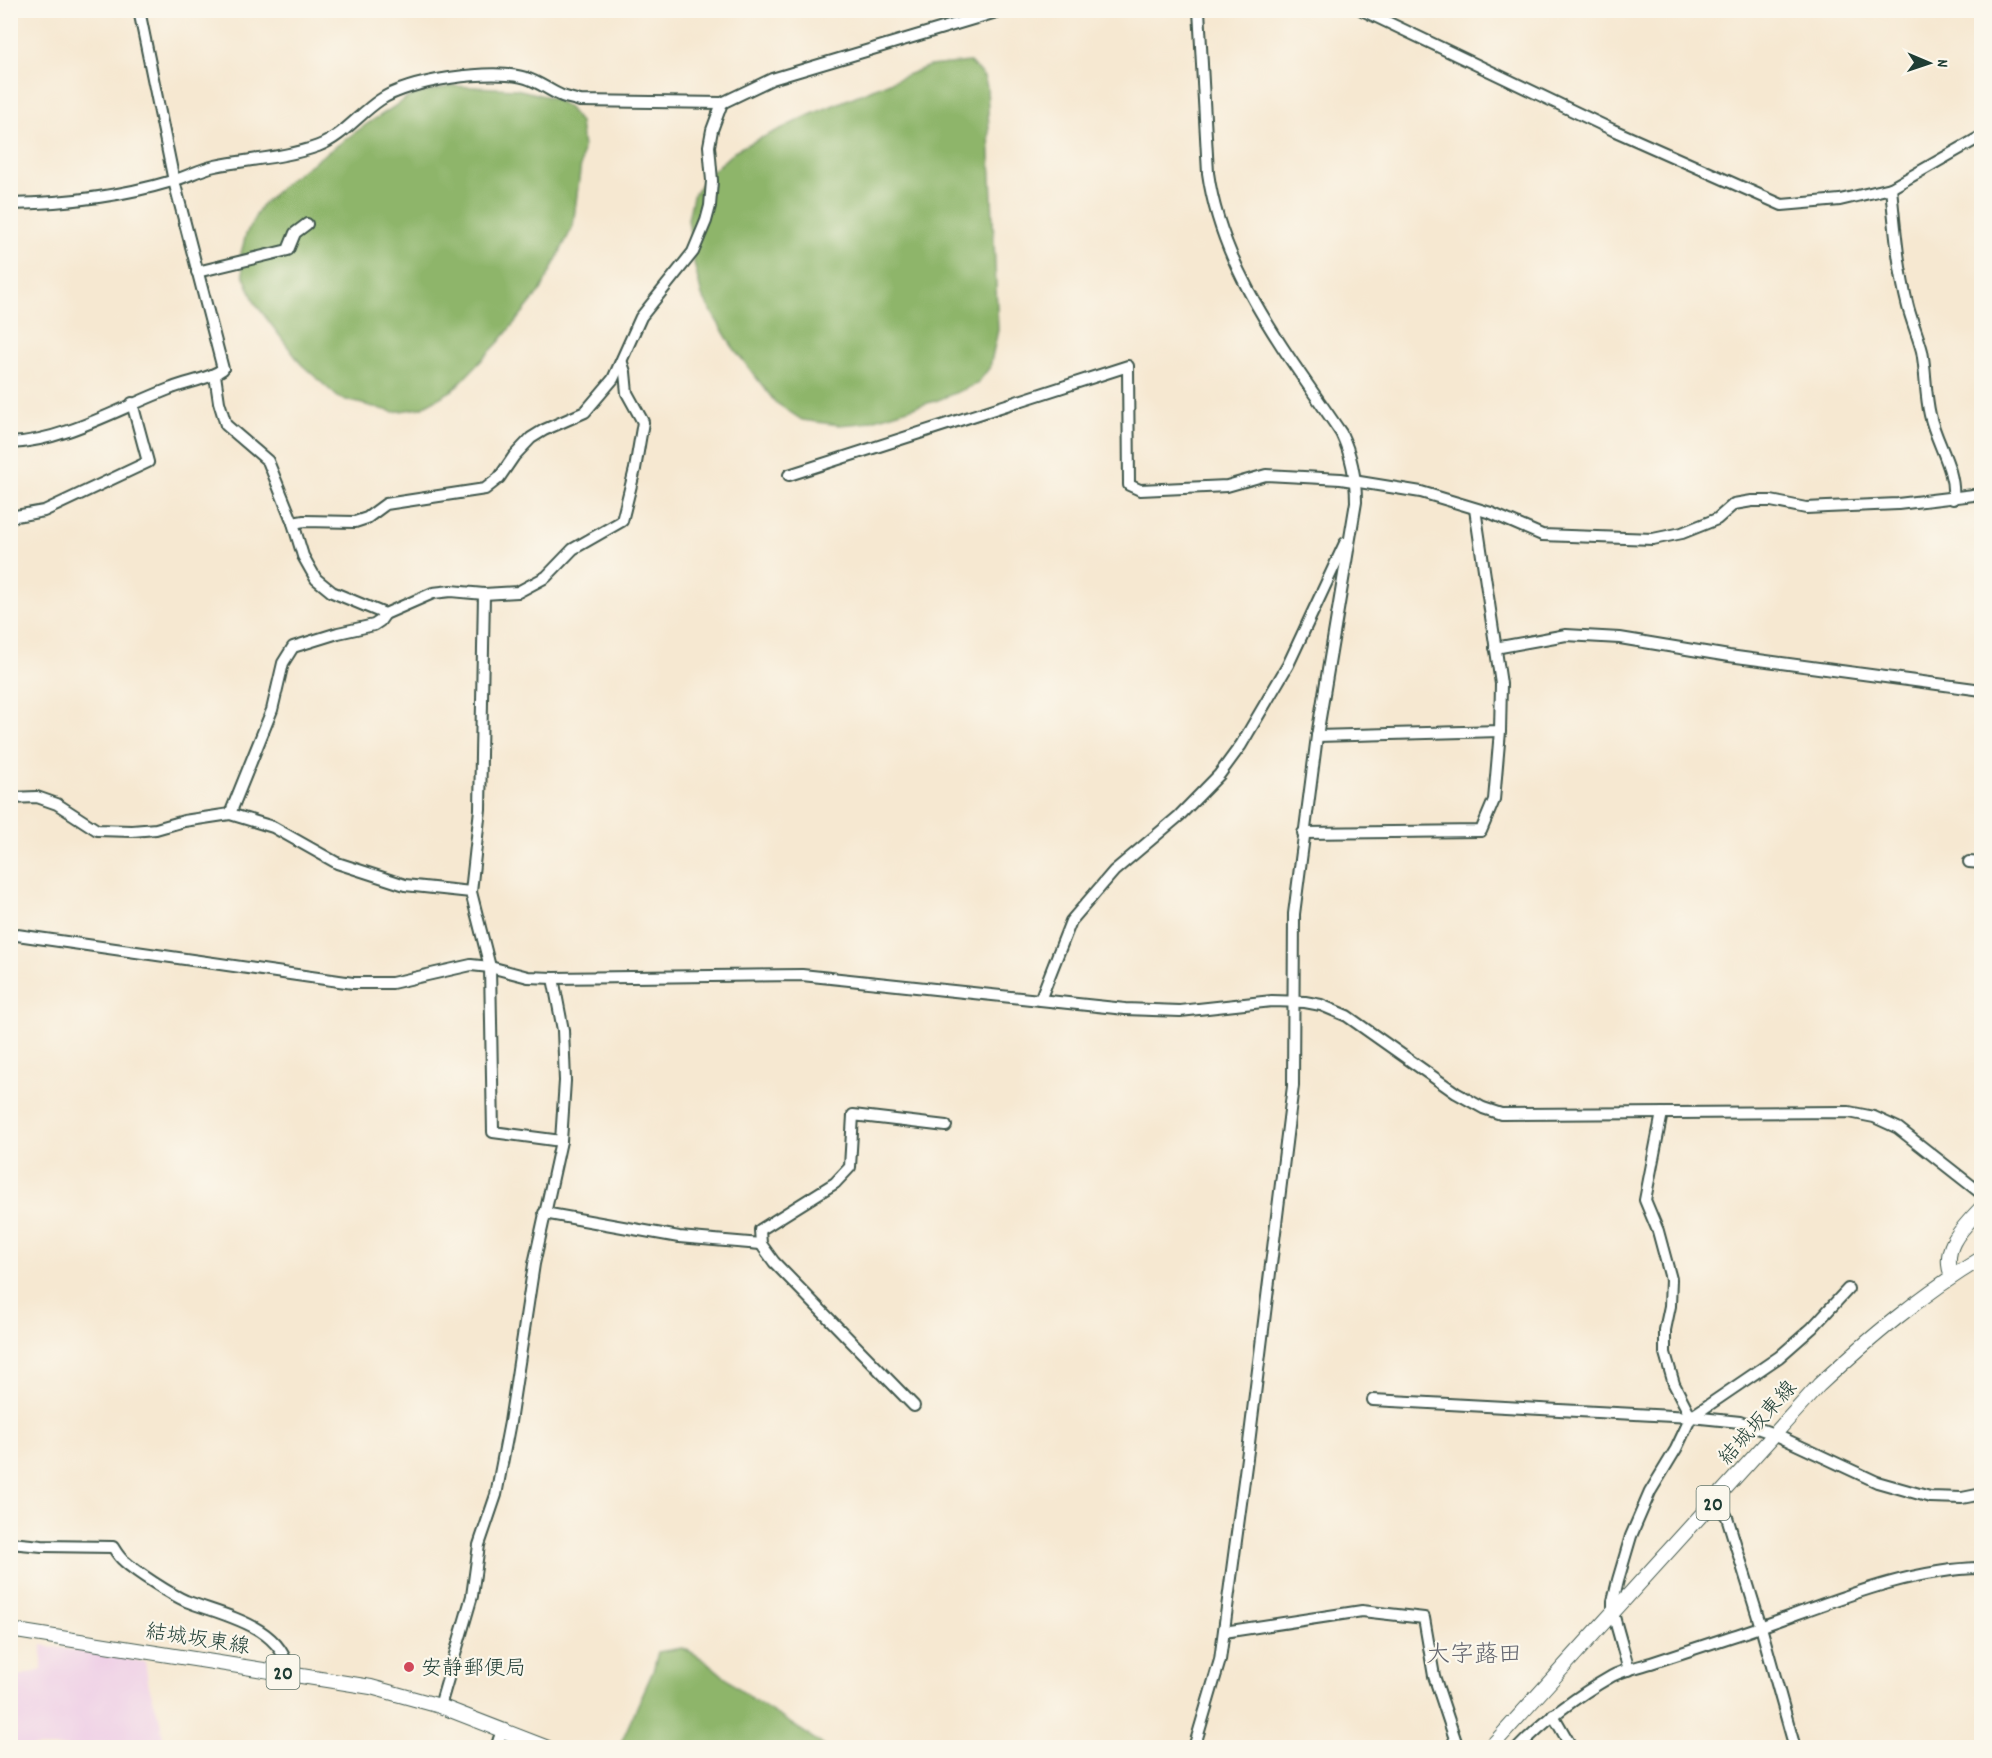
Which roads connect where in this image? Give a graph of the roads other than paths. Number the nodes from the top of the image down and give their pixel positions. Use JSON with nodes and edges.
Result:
{"nodes":[{"id":1,"x":139,"y":10,"type":"edge"},
{"id":2,"x":1003,"y":10,"type":"edge"},
{"id":3,"x":1199,"y":10,"type":"edge"},
{"id":4,"x":1362,"y":10,"type":"edge"},
{"id":5,"x":722,"y":103,"type":"junction"},
{"id":6,"x":1982,"y":136,"type":"edge"},
{"id":7,"x":174,"y":181,"type":"junction"},
{"id":8,"x":1891,"y":188,"type":"junction"},
{"id":9,"x":10,"y":204,"type":"edge"},
{"id":10,"x":307,"y":224,"type":"dead end"},
{"id":11,"x":197,"y":272,"type":"junction"},
{"id":12,"x":622,"y":363,"type":"junction"},
{"id":13,"x":215,"y":375,"type":"junction"},
{"id":14,"x":132,"y":403,"type":"junction"},
{"id":15,"x":10,"y":442,"type":"edge"},
{"id":16,"x":789,"y":476,"type":"dead end"},
{"id":17,"x":1356,"y":481,"type":"junction"},
{"id":18,"x":1982,"y":494,"type":"edge"},
{"id":19,"x":1953,"y":499,"type":"junction"},
{"id":20,"x":1475,"y":509,"type":"junction"},
{"id":21,"x":10,"y":517,"type":"edge"},
{"id":22,"x":293,"y":523,"type":"junction"},
{"id":23,"x":1352,"y":529,"type":"junction"},
{"id":24,"x":484,"y":594,"type":"junction"},
{"id":25,"x":385,"y":614,"type":"junction"},
{"id":26,"x":1495,"y":648,"type":"junction"},
{"id":27,"x":1982,"y":690,"type":"edge"},
{"id":28,"x":1500,"y":731,"type":"junction"},
{"id":29,"x":1317,"y":736,"type":"junction"},
{"id":30,"x":10,"y":798,"type":"edge"},
{"id":31,"x":230,"y":814,"type":"junction"},
{"id":32,"x":1303,"y":833,"type":"junction"},
{"id":33,"x":1969,"y":862,"type":"dead end"},
{"id":34,"x":1982,"y":863,"type":"edge"},
{"id":35,"x":471,"y":892,"type":"junction"},
{"id":36,"x":10,"y":934,"type":"edge"},
{"id":37,"x":490,"y":967,"type":"junction"},
{"id":38,"x":553,"y":978,"type":"junction"},
{"id":39,"x":1040,"y":1000,"type":"junction"},
{"id":40,"x":1294,"y":1001,"type":"junction"},
{"id":41,"x":1662,"y":1113,"type":"junction"},
{"id":42,"x":946,"y":1126,"type":"dead end"},
{"id":43,"x":561,"y":1141,"type":"junction"},
{"id":44,"x":1982,"y":1194,"type":"edge"},
{"id":45,"x":1982,"y":1207,"type":"edge"},
{"id":46,"x":544,"y":1213,"type":"junction"},
{"id":47,"x":761,"y":1244,"type":"junction"},
{"id":48,"x":1982,"y":1258,"type":"edge"},
{"id":49,"x":1952,"y":1276,"type":"junction"},
{"id":50,"x":1848,"y":1289,"type":"dead end"},
{"id":51,"x":1373,"y":1400,"type":"dead end"},
{"id":52,"x":914,"y":1406,"type":"dead end"},
{"id":53,"x":1691,"y":1417,"type":"junction"},
{"id":54,"x":1774,"y":1434,"type":"junction"},
{"id":55,"x":1982,"y":1494,"type":"edge"},
{"id":56,"x":1715,"y":1500,"type":"junction"},
{"id":57,"x":10,"y":1543,"type":"edge"},
{"id":58,"x":1982,"y":1568,"type":"edge"},
{"id":59,"x":1613,"y":1613,"type":"junction"},
{"id":60,"x":1761,"y":1627,"type":"junction"},
{"id":61,"x":10,"y":1630,"type":"edge"},
{"id":62,"x":1224,"y":1632,"type":"junction"},
{"id":63,"x":1629,"y":1670,"type":"junction"},
{"id":64,"x":289,"y":1673,"type":"junction"},
{"id":65,"x":440,"y":1706,"type":"junction"},
{"id":66,"x":1553,"y":1715,"type":"junction"},
{"id":67,"x":502,"y":1730,"type":"junction"},
{"id":68,"x":496,"y":1748,"type":"edge"},
{"id":69,"x":548,"y":1748,"type":"edge"},
{"id":70,"x":1194,"y":1748,"type":"edge"},
{"id":71,"x":1458,"y":1748,"type":"edge"},
{"id":72,"x":1490,"y":1748,"type":"edge"},
{"id":73,"x":1518,"y":1748,"type":"edge"},
{"id":74,"x":1572,"y":1748,"type":"edge"},
{"id":75,"x":1795,"y":1748,"type":"edge"}],
"edges":[{"from":1,"to":7,"type":"street"},
{"from":2,"to":5,"type":"street"},
{"from":3,"to":17,"type":"street"},
{"from":4,"to":8,"type":"street"},
{"from":5,"to":7,"type":"street"},
{"from":5,"to":12,"type":"street"},
{"from":6,"to":8,"type":"street"},
{"from":7,"to":9,"type":"street"},
{"from":7,"to":11,"type":"street"},
{"from":8,"to":19,"type":"street"},
{"from":10,"to":11,"type":"street"},
{"from":11,"to":13,"type":"street"},
{"from":12,"to":22,"type":"street"},
{"from":12,"to":24,"type":"street"},
{"from":13,"to":14,"type":"street"},
{"from":13,"to":22,"type":"street"},
{"from":14,"to":15,"type":"street"},
{"from":14,"to":21,"type":"street"},
{"from":16,"to":17,"type":"street"},
{"from":17,"to":20,"type":"street"},
{"from":17,"to":23,"type":"street"},
{"from":18,"to":19,"type":"street"},
{"from":19,"to":20,"type":"street"},
{"from":20,"to":26,"type":"street"},
{"from":22,"to":25,"type":"street"},
{"from":23,"to":29,"type":"street"},
{"from":23,"to":39,"type":"street"},
{"from":24,"to":25,"type":"street"},
{"from":24,"to":35,"type":"street"},
{"from":25,"to":31,"type":"street"},
{"from":26,"to":27,"type":"street"},
{"from":26,"to":28,"type":"street"},
{"from":28,"to":29,"type":"street"},
{"from":28,"to":32,"type":"street"},
{"from":29,"to":32,"type":"street"},
{"from":30,"to":31,"type":"street"},
{"from":31,"to":35,"type":"street"},
{"from":32,"to":40,"type":"street"},
{"from":33,"to":34,"type":"street"},
{"from":35,"to":37,"type":"street"},
{"from":36,"to":37,"type":"street"},
{"from":37,"to":38,"type":"street"},
{"from":37,"to":43,"type":"street"},
{"from":38,"to":39,"type":"street"},
{"from":38,"to":43,"type":"street"},
{"from":39,"to":40,"type":"street"},
{"from":40,"to":41,"type":"street"},
{"from":40,"to":62,"type":"street"},
{"from":41,"to":44,"type":"street"},
{"from":41,"to":53,"type":"street"},
{"from":42,"to":47,"type":"street"},
{"from":43,"to":46,"type":"street"},
{"from":45,"to":49,"type":"main road"},
{"from":46,"to":47,"type":"street"},
{"from":46,"to":65,"type":"street"},
{"from":47,"to":52,"type":"street"},
{"from":48,"to":49,"type":"main road","name":"結城坂東線","number":"20"},
{"from":49,"to":54,"type":"main road","name":"結城坂東線","number":"20"},
{"from":50,"to":53,"type":"street"},
{"from":51,"to":53,"type":"street"},
{"from":53,"to":54,"type":"street"},
{"from":53,"to":59,"type":"street"},
{"from":54,"to":55,"type":"street"},
{"from":54,"to":56,"type":"main road","name":"結城坂東線","number":"20"},
{"from":56,"to":59,"type":"main road","name":"結城坂東線","number":"20"},
{"from":56,"to":60,"type":"street"},
{"from":57,"to":64,"type":"street"},
{"from":58,"to":60,"type":"street"},
{"from":59,"to":63,"type":"street"},
{"from":59,"to":72,"type":"main road","name":"結城坂東線","number":"20"},
{"from":60,"to":63,"type":"street"},
{"from":60,"to":75,"type":"street"},
{"from":61,"to":64,"type":"main road","name":"結城坂東線","number":"20"},
{"from":62,"to":70,"type":"street"},
{"from":62,"to":71,"type":"street"},
{"from":63,"to":66,"type":"street"},
{"from":64,"to":65,"type":"main road","name":"結城坂東線","number":"20"},
{"from":65,"to":67,"type":"main road","name":"結城坂東線","number":"20"},
{"from":66,"to":73,"type":"street"},
{"from":66,"to":74,"type":"street"},
{"from":67,"to":68,"type":"street"},
{"from":67,"to":69,"type":"main road","name":"結城坂東線","number":"20"}]}
